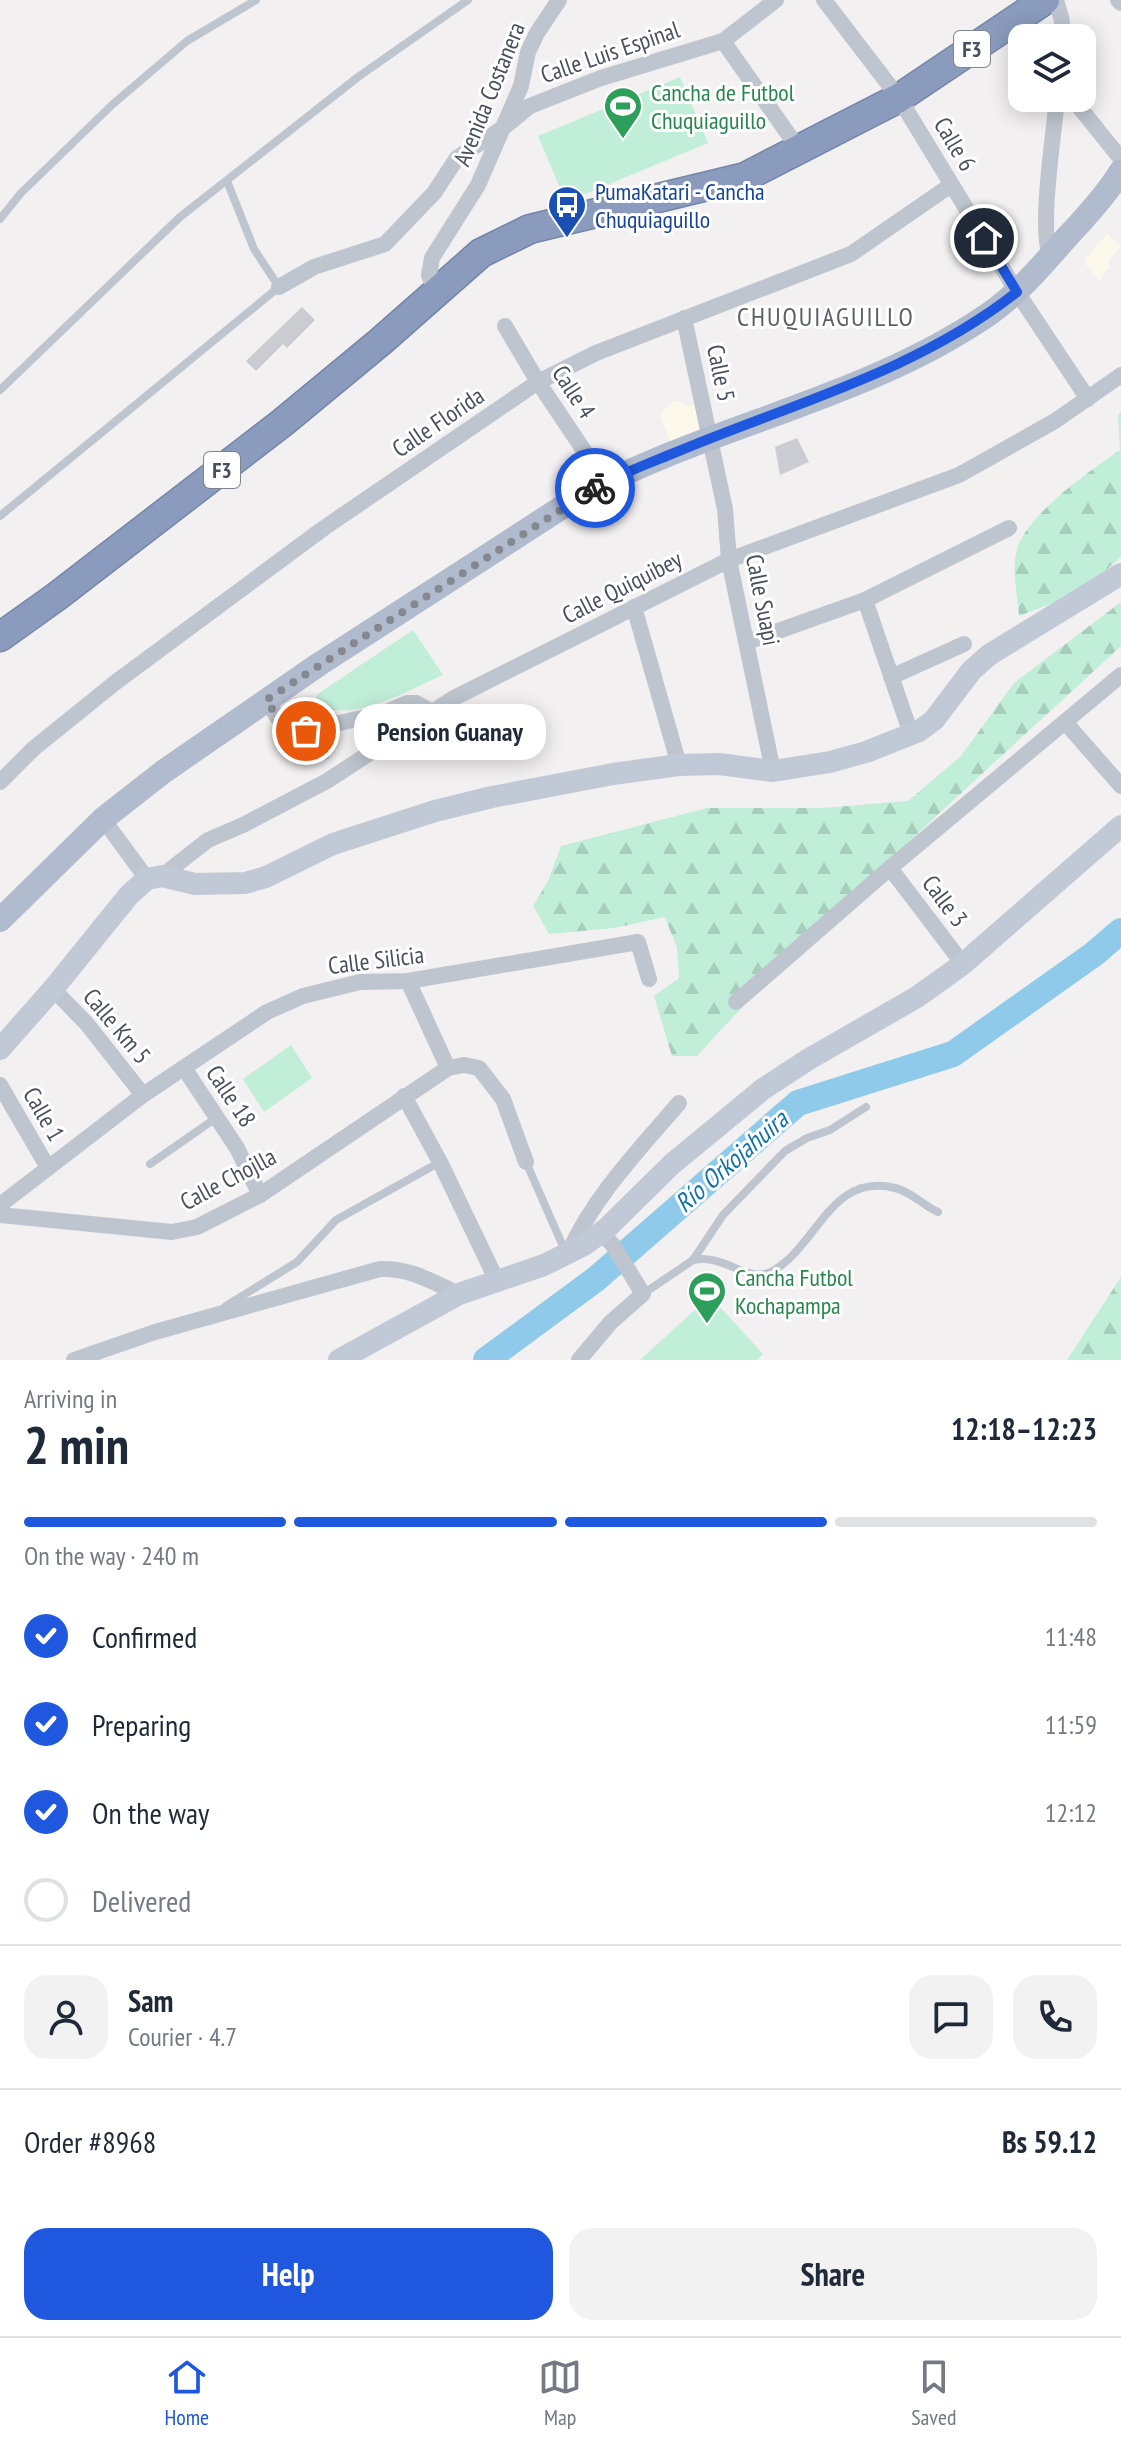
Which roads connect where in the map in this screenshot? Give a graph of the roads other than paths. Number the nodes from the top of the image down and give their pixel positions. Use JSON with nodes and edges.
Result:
{"nodes":[{"id":1,"x":256,"y":0,"type":"edge"},
{"id":2,"x":468,"y":0,"type":"edge"},
{"id":3,"x":559,"y":0,"type":"edge"},
{"id":4,"x":776,"y":0,"type":"edge"},
{"id":5,"x":824,"y":0,"type":"edge"},
{"id":6,"x":1056,"y":0,"type":"edge"},
{"id":7,"x":1030,"y":4,"type":"edge"},
{"id":8,"x":1062,"y":24,"type":"edge"},
{"id":9,"x":723,"y":41,"type":"junction"},
{"id":10,"x":899,"y":98,"type":"junction"},
{"id":11,"x":1056,"y":112,"type":"edge"},
{"id":12,"x":1083,"y":112,"type":"edge"},
{"id":13,"x":503,"y":128,"type":"junction"},
{"id":14,"x":798,"y":148,"type":"junction"},
{"id":15,"x":1121,"y":159,"type":"edge"},
{"id":16,"x":1121,"y":171,"type":"edge"},
{"id":17,"x":227,"y":181,"type":"junction"},
{"id":18,"x":951,"y":185,"type":"junction"},
{"id":19,"x":0,"y":219,"type":"edge"},
{"id":20,"x":1050,"y":256,"type":"junction"},
{"id":21,"x":279,"y":287,"type":"junction"},
{"id":22,"x":435,"y":292,"type":"junction"},
{"id":23,"x":1017,"y":292,"type":"junction"},
{"id":24,"x":684,"y":318,"type":"junction"},
{"id":25,"x":505,"y":326,"type":"dead end"},
{"id":26,"x":1121,"y":375,"type":"edge"},
{"id":27,"x":538,"y":382,"type":"junction"},
{"id":28,"x":0,"y":390,"type":"edge"},
{"id":29,"x":1088,"y":399,"type":"junction"},
{"id":30,"x":710,"y":438,"type":"junction"},
{"id":31,"x":605,"y":482,"type":"junction"},
{"id":32,"x":0,"y":516,"type":"edge"},
{"id":33,"x":1009,"y":528,"type":"dead end"},
{"id":34,"x":729,"y":560,"type":"junction"},
{"id":35,"x":1121,"y":574,"type":"edge"},
{"id":36,"x":865,"y":600,"type":"junction"},
{"id":37,"x":634,"y":607,"type":"junction"},
{"id":38,"x":0,"y":637,"type":"edge"},
{"id":39,"x":747,"y":642,"type":"junction"},
{"id":40,"x":964,"y":644,"type":"dead end"},
{"id":41,"x":1121,"y":675,"type":"edge"},
{"id":42,"x":891,"y":677,"type":"junction"},
{"id":43,"x":266,"y":700,"type":"junction"},
{"id":44,"x":432,"y":712,"type":"junction"},
{"id":45,"x":1065,"y":722,"type":"junction"},
{"id":46,"x":911,"y":734,"type":"junction"},
{"id":47,"x":679,"y":765,"type":"junction"},
{"id":48,"x":773,"y":771,"type":"junction"},
{"id":49,"x":0,"y":782,"type":"edge"},
{"id":50,"x":1121,"y":786,"type":"edge"},
{"id":51,"x":103,"y":819,"type":"junction"},
{"id":52,"x":1121,"y":826,"type":"edge"},
{"id":53,"x":890,"y":868,"type":"junction"},
{"id":54,"x":155,"y":878,"type":"junction"},
{"id":55,"x":0,"y":920,"type":"edge"},
{"id":56,"x":963,"y":964,"type":"junction"},
{"id":57,"x":649,"y":979,"type":"dead end"},
{"id":58,"x":408,"y":981,"type":"junction"},
{"id":59,"x":53,"y":989,"type":"junction"},
{"id":60,"x":736,"y":1002,"type":"dead end"},
{"id":61,"x":0,"y":1049,"type":"edge"},
{"id":62,"x":184,"y":1068,"type":"junction"},
{"id":63,"x":448,"y":1068,"type":"junction"},
{"id":64,"x":0,"y":1085,"type":"edge"},
{"id":65,"x":143,"y":1095,"type":"junction"},
{"id":66,"x":404,"y":1096,"type":"junction"},
{"id":67,"x":679,"y":1103,"type":"dead end"},
{"id":68,"x":866,"y":1107,"type":"dead end"},
{"id":69,"x":216,"y":1118,"type":"junction"},
{"id":70,"x":440,"y":1162,"type":"junction"},
{"id":71,"x":526,"y":1162,"type":"joint"},
{"id":72,"x":150,"y":1164,"type":"dead end"},
{"id":73,"x":47,"y":1166,"type":"junction"},
{"id":74,"x":260,"y":1195,"type":"junction"},
{"id":75,"x":0,"y":1205,"type":"edge"},
{"id":76,"x":938,"y":1212,"type":"dead end"},
{"id":77,"x":0,"y":1215,"type":"edge"},
{"id":78,"x":607,"y":1239,"type":"junction"},
{"id":79,"x":567,"y":1255,"type":"junction"},
{"id":80,"x":693,"y":1260,"type":"junction"},
{"id":81,"x":497,"y":1281,"type":"junction"},
{"id":82,"x":459,"y":1294,"type":"junction"},
{"id":83,"x":643,"y":1294,"type":"junction"},
{"id":84,"x":213,"y":1316,"type":"junction"},
{"id":85,"x":74,"y":1360,"type":"edge"},
{"id":86,"x":339,"y":1360,"type":"edge"},
{"id":87,"x":579,"y":1360,"type":"edge"}],
"edges":[{"from":1,"to":19,"type":"lane"},
{"from":2,"to":17,"type":"lane"},
{"from":3,"to":13,"type":"street","name":"Avenida Costanera"},
{"from":4,"to":9,"type":"street","name":"Calle Luis Espinal"},
{"from":5,"to":10,"type":"street","name":"Calle 6"},
{"from":6,"to":8,"type":"street"},
{"from":7,"to":10,"type":"highway","number":"F3"},
{"from":9,"to":13,"type":"street","name":"Calle Luis Espinal"},
{"from":9,"to":14,"type":"street"},
{"from":10,"to":14,"type":"highway","number":"F3"},
{"from":10,"to":18,"type":"street","name":"Calle 6"},
{"from":11,"to":20,"type":"street"},
{"from":12,"to":15,"type":"street"},
{"from":13,"to":21,"type":"street","name":"Calle Luis Espinal"},
{"from":13,"to":22,"type":"street","name":"Avenida Costanera"},
{"from":14,"to":22,"type":"highway","number":"F3"},
{"from":16,"to":20,"type":"main road"},
{"from":17,"to":21,"type":"lane"},
{"from":17,"to":28,"type":"lane"},
{"from":18,"to":23,"type":"street","name":"Calle 6"},
{"from":18,"to":24,"type":"street","name":"Calle Florida"},
{"from":20,"to":23,"type":"main road"},
{"from":21,"to":32,"type":"lane"},
{"from":22,"to":38,"type":"highway","number":"F3"},
{"from":23,"to":29,"type":"street","name":"Calle 6"},
{"from":23,"to":30,"type":"main road"},
{"from":24,"to":27,"type":"street","name":"Calle Florida"},
{"from":24,"to":30,"type":"street","name":"Calle 5"},
{"from":25,"to":27,"type":"street","name":"Calle 4"},
{"from":26,"to":29,"type":"street","name":"Calle Quiquibey"},
{"from":27,"to":31,"type":"street","name":"Calle 4"},
{"from":27,"to":49,"type":"street","name":"Calle Florida"},
{"from":29,"to":34,"type":"street","name":"Calle Quiquibey"},
{"from":30,"to":31,"type":"main road"},
{"from":30,"to":34,"type":"street","name":"Calle Suapi"},
{"from":31,"to":43,"type":"main road"},
{"from":33,"to":36,"type":"street"},
{"from":34,"to":37,"type":"street","name":"Calle Quiquibey"},
{"from":34,"to":39,"type":"street","name":"Calle Suapi"},
{"from":35,"to":46,"type":"main road"},
{"from":36,"to":39,"type":"street"},
{"from":36,"to":42,"type":"street"},
{"from":37,"to":44,"type":"street","name":"Calle Quiquibey"},
{"from":37,"to":47,"type":"street"},
{"from":39,"to":48,"type":"street","name":"Calle Suapi"},
{"from":40,"to":42,"type":"street"},
{"from":41,"to":45,"type":"street"},
{"from":42,"to":46,"type":"street"},
{"from":43,"to":44,"type":"street"},
{"from":43,"to":51,"type":"main road"},
{"from":44,"to":54,"type":"street","name":"Calle Quiquibey"},
{"from":45,"to":50,"type":"street"},
{"from":45,"to":53,"type":"street"},
{"from":46,"to":48,"type":"main road"},
{"from":47,"to":48,"type":"main road"},
{"from":47,"to":54,"type":"main road"},
{"from":51,"to":54,"type":"street"},
{"from":51,"to":55,"type":"main road"},
{"from":52,"to":56,"type":"main road"},
{"from":53,"to":56,"type":"street","name":"Calle 3"},
{"from":53,"to":60,"type":"street"},
{"from":54,"to":59,"type":"main road"},
{"from":56,"to":78,"type":"main road"},
{"from":57,"to":58,"type":"street","name":"Calle Silicia"},
{"from":58,"to":62,"type":"street","name":"Calle Silicia"},
{"from":58,"to":63,"type":"street"},
{"from":59,"to":61,"type":"main road"},
{"from":59,"to":65,"type":"street","name":"Calle Km 5"},
{"from":62,"to":65,"type":"street","name":"Calle Silicia"},
{"from":62,"to":69,"type":"street","name":"Calle 18"},
{"from":63,"to":66,"type":"street","name":"Calle Chojlla"},
{"from":63,"to":71,"type":"street"},
{"from":64,"to":73,"type":"street","name":"Calle 1"},
{"from":65,"to":73,"type":"street","name":"Calle Silicia"},
{"from":66,"to":70,"type":"street"},
{"from":66,"to":74,"type":"street","name":"Calle Chojlla"},
{"from":67,"to":79,"type":"street"},
{"from":68,"to":80,"type":"lane"},
{"from":69,"to":72,"type":"lane"},
{"from":69,"to":74,"type":"street","name":"Calle 18"},
{"from":70,"to":81,"type":"street"},
{"from":70,"to":84,"type":"lane"},
{"from":71,"to":79,"type":"lane"},
{"from":73,"to":75,"type":"street","name":"Calle Silicia"},
{"from":74,"to":77,"type":"street","name":"Calle Chojlla"},
{"from":76,"to":80,"type":"lane"},
{"from":78,"to":79,"type":"main road"},
{"from":78,"to":83,"type":"street"},
{"from":79,"to":81,"type":"main road"},
{"from":80,"to":83,"type":"lane"},
{"from":81,"to":82,"type":"main road"},
{"from":82,"to":84,"type":"street"},
{"from":82,"to":86,"type":"main road"},
{"from":83,"to":87,"type":"street"},
{"from":84,"to":85,"type":"street"}]}
